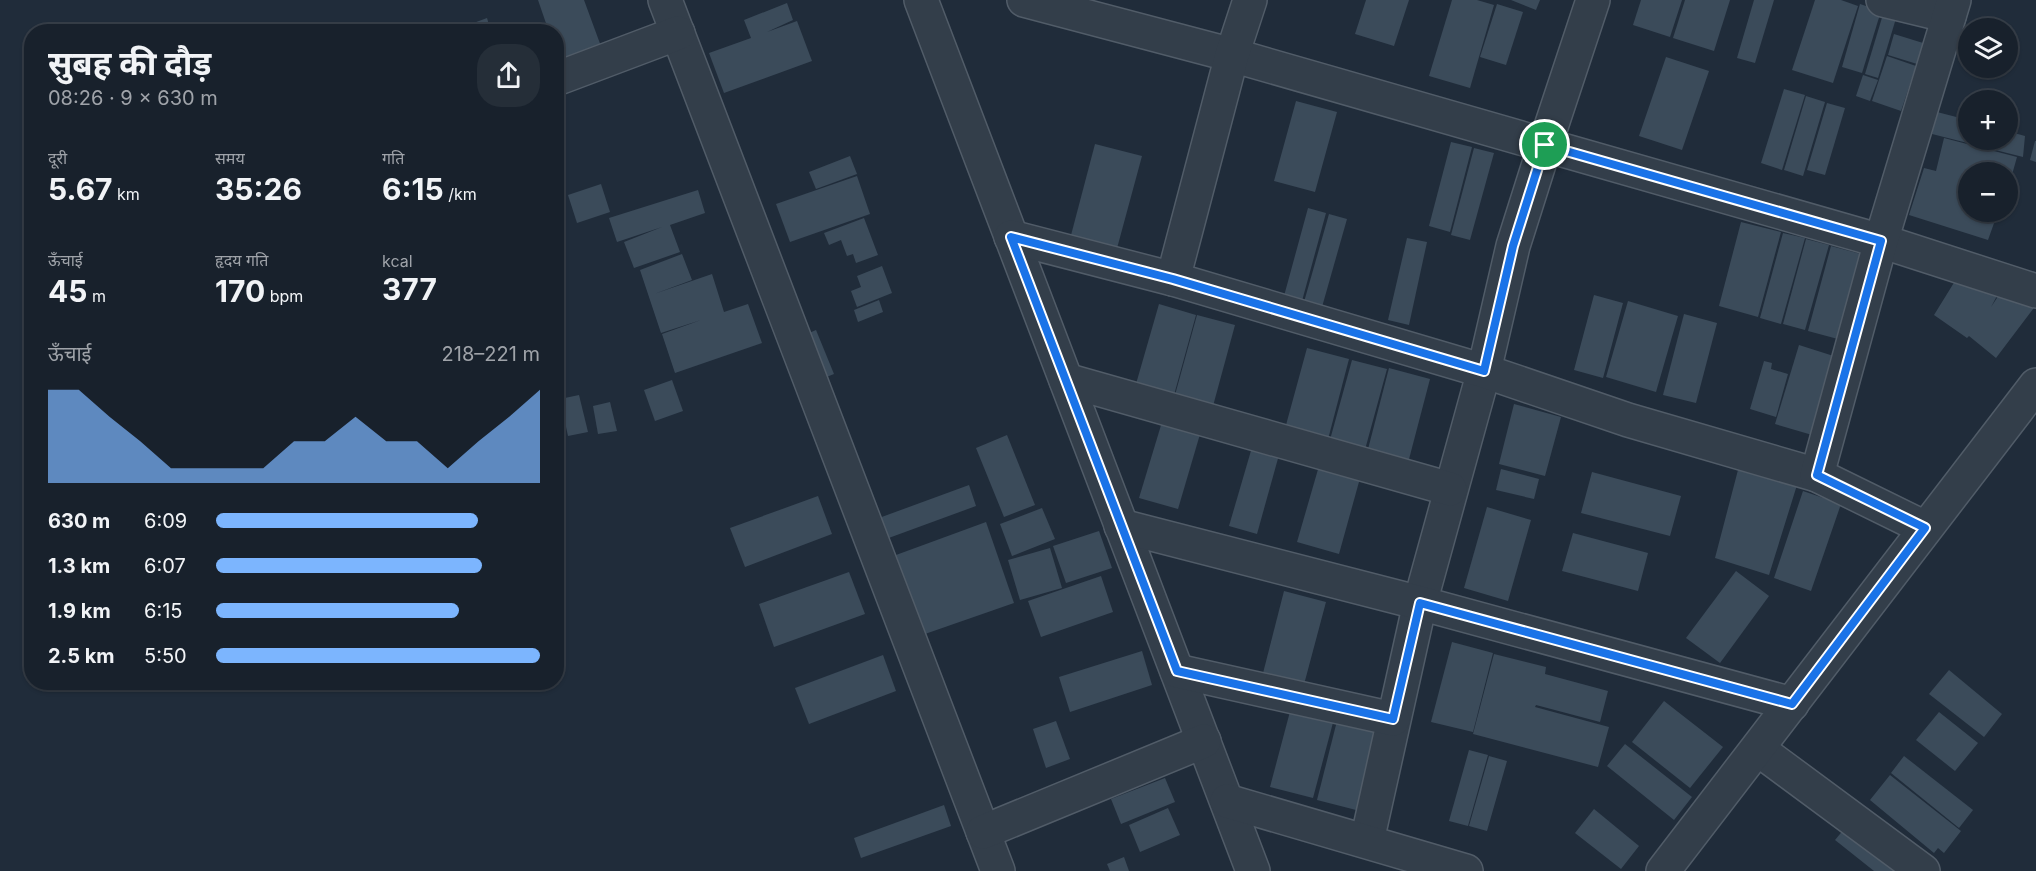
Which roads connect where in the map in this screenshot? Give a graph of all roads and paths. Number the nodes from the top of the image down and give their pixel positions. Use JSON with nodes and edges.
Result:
{"nodes":[{"id":1,"x":665,"y":0,"type":"edge"},
{"id":2,"x":921,"y":0,"type":"edge"},
{"id":3,"x":1250,"y":0,"type":"edge"},
{"id":4,"x":1593,"y":0,"type":"edge"},
{"id":5,"x":1884,"y":0,"type":"edge"},
{"id":6,"x":1031,"y":1,"type":"edge"},
{"id":7,"x":1952,"y":8,"type":"edge"},
{"id":8,"x":678,"y":33,"type":"junction"},
{"id":9,"x":1232,"y":55,"type":"junction"},
{"id":10,"x":564,"y":76,"type":"edge"},
{"id":11,"x":1545,"y":145,"type":"junction"},
{"id":12,"x":1011,"y":237,"type":"junction"},
{"id":13,"x":1881,"y":241,"type":"junction"},
{"id":14,"x":1173,"y":279,"type":"junction"},
{"id":15,"x":2036,"y":291,"type":"edge"},
{"id":16,"x":1484,"y":371,"type":"junction"},
{"id":17,"x":1066,"y":380,"type":"junction"},
{"id":18,"x":2036,"y":386,"type":"edge"},
{"id":19,"x":1817,"y":475,"type":"junction"},
{"id":20,"x":1450,"y":489,"type":"junction"},
{"id":21,"x":1121,"y":526,"type":"junction"},
{"id":22,"x":1925,"y":528,"type":"junction"},
{"id":23,"x":1420,"y":603,"type":"junction"},
{"id":24,"x":1177,"y":671,"type":"junction"},
{"id":25,"x":1792,"y":704,"type":"junction"},
{"id":26,"x":1393,"y":719,"type":"junction"},
{"id":27,"x":1204,"y":741,"type":"junction"},
{"id":28,"x":1758,"y":748,"type":"junction"},
{"id":29,"x":1227,"y":801,"type":"junction"},
{"id":30,"x":983,"y":832,"type":"junction"},
{"id":31,"x":1367,"y":841,"type":"junction"},
{"id":32,"x":998,"y":871,"type":"edge"},
{"id":33,"x":1253,"y":871,"type":"edge"},
{"id":34,"x":1466,"y":871,"type":"edge"},
{"id":35,"x":1663,"y":871,"type":"edge"},
{"id":36,"x":1923,"y":871,"type":"edge"}],
"edges":[{"from":1,"to":8,"type":"street"},
{"from":2,"to":12,"type":"street"},
{"from":3,"to":9,"type":"street"},
{"from":4,"to":11,"type":"street"},
{"from":5,"to":7,"type":"street"},
{"from":6,"to":9,"type":"street"},
{"from":7,"to":13,"type":"street"},
{"from":8,"to":10,"type":"street"},
{"from":8,"to":30,"type":"street"},
{"from":9,"to":11,"type":"street"},
{"from":9,"to":14,"type":"street"},
{"from":11,"to":13,"type":"street"},
{"from":11,"to":16,"type":"street"},
{"from":12,"to":14,"type":"street"},
{"from":12,"to":17,"type":"street"},
{"from":13,"to":15,"type":"street"},
{"from":13,"to":19,"type":"street"},
{"from":14,"to":16,"type":"street"},
{"from":16,"to":19,"type":"street"},
{"from":16,"to":20,"type":"street"},
{"from":17,"to":20,"type":"street"},
{"from":17,"to":21,"type":"street"},
{"from":18,"to":22,"type":"street"},
{"from":19,"to":22,"type":"street"},
{"from":20,"to":23,"type":"street"},
{"from":21,"to":23,"type":"street"},
{"from":21,"to":24,"type":"street"},
{"from":22,"to":25,"type":"street"},
{"from":23,"to":25,"type":"street"},
{"from":23,"to":26,"type":"street"},
{"from":24,"to":26,"type":"street"},
{"from":24,"to":27,"type":"street"},
{"from":25,"to":28,"type":"street"},
{"from":26,"to":31,"type":"street"},
{"from":27,"to":29,"type":"street"},
{"from":27,"to":30,"type":"street"},
{"from":28,"to":35,"type":"street"},
{"from":28,"to":36,"type":"street"},
{"from":29,"to":31,"type":"street"},
{"from":29,"to":33,"type":"street"},
{"from":30,"to":32,"type":"street"},
{"from":31,"to":34,"type":"street"}]}
